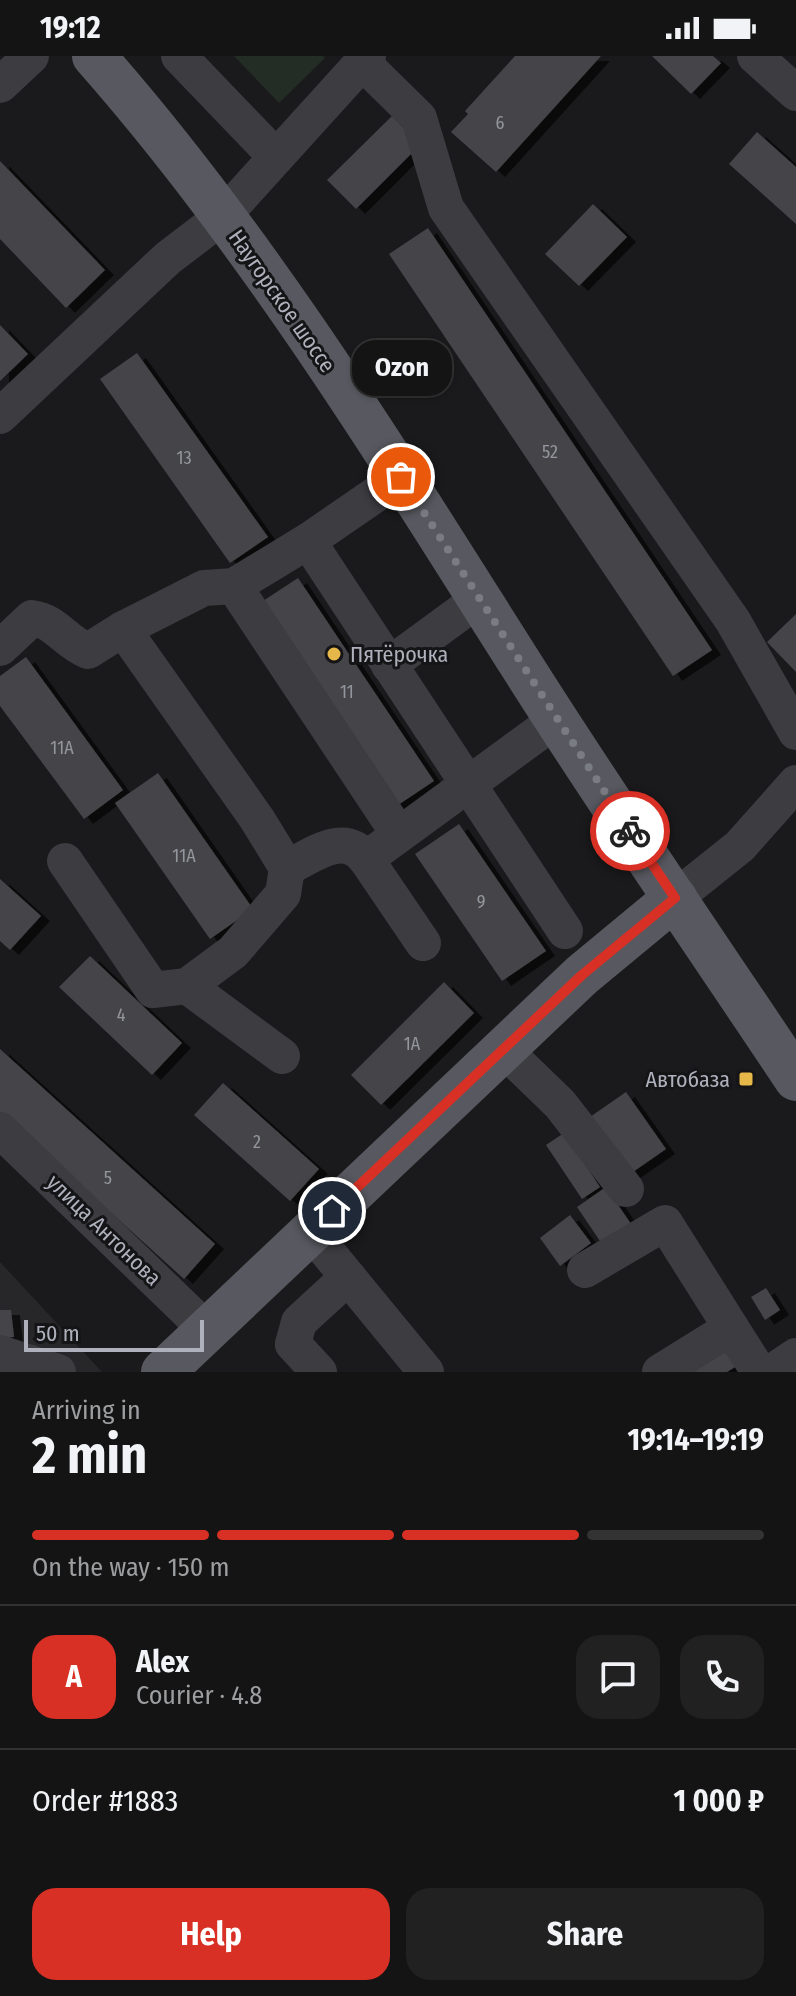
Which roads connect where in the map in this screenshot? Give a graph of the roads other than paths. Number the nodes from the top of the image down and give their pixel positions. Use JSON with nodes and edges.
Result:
{"nodes":[{"id":1,"x":31,"y":56,"type":"edge"},
{"id":2,"x":94,"y":56,"type":"edge"},
{"id":3,"x":179,"y":56,"type":"edge"},
{"id":4,"x":755,"y":56,"type":"edge"},
{"id":5,"x":365,"y":59,"type":"edge"},
{"id":6,"x":0,"y":85,"type":"edge"},
{"id":7,"x":796,"y":93,"type":"edge"},
{"id":8,"x":276,"y":157,"type":"junction"},
{"id":9,"x":223,"y":216,"type":"junction"},
{"id":10,"x":0,"y":416,"type":"edge"},
{"id":11,"x":401,"y":477,"type":"junction"},
{"id":12,"x":308,"y":541,"type":"junction"},
{"id":13,"x":234,"y":586,"type":"junction"},
{"id":14,"x":479,"y":599,"type":"junction"},
{"id":15,"x":123,"y":629,"type":"junction"},
{"id":16,"x":0,"y":648,"type":"edge"},
{"id":17,"x":389,"y":665,"type":"junction"},
{"id":18,"x":556,"y":720,"type":"junction"},
{"id":19,"x":796,"y":732,"type":"edge"},
{"id":20,"x":796,"y":783,"type":"edge"},
{"id":21,"x":466,"y":784,"type":"junction"},
{"id":22,"x":398,"y":833,"type":"junction"},
{"id":23,"x":366,"y":859,"type":"junction"},
{"id":24,"x":65,"y":861,"type":"dead end"},
{"id":25,"x":287,"y":868,"type":"junction"},
{"id":26,"x":675,"y":898,"type":"junction"},
{"id":27,"x":565,"y":931,"type":"dead end"},
{"id":28,"x":423,"y":943,"type":"dead end"},
{"id":29,"x":187,"y":986,"type":"junction"},
{"id":30,"x":503,"y":1049,"type":"junction"},
{"id":31,"x":282,"y":1056,"type":"dead end"},
{"id":32,"x":796,"y":1079,"type":"edge"},
{"id":33,"x":0,"y":1130,"type":"edge"},
{"id":34,"x":626,"y":1189,"type":"dead end"},
{"id":35,"x":311,"y":1232,"type":"junction"},
{"id":36,"x":585,"y":1270,"type":"dead end"},
{"id":37,"x":348,"y":1277,"type":"junction"},
{"id":38,"x":731,"y":1328,"type":"junction"},
{"id":39,"x":207,"y":1330,"type":"junction"},
{"id":40,"x":0,"y":1353,"type":"edge"},
{"id":41,"x":796,"y":1356,"type":"edge"},
{"id":42,"x":58,"y":1372,"type":"edge"},
{"id":43,"x":163,"y":1372,"type":"edge"},
{"id":44,"x":319,"y":1372,"type":"edge"},
{"id":45,"x":426,"y":1372,"type":"edge"},
{"id":46,"x":660,"y":1372,"type":"edge"},
{"id":47,"x":759,"y":1372,"type":"edge"},
{"id":48,"x":772,"y":1372,"type":"edge"}],
"edges":[{"from":1,"to":6,"type":"street"},
{"from":2,"to":9,"type":"main road","name":"Наугорское шоссе"},
{"from":3,"to":8,"type":"street"},
{"from":4,"to":7,"type":"street"},
{"from":5,"to":8,"type":"street"},
{"from":5,"to":19,"type":"street"},
{"from":8,"to":9,"type":"street"},
{"from":9,"to":10,"type":"street"},
{"from":9,"to":11,"type":"main road","name":"Наугорское шоссе"},
{"from":11,"to":12,"type":"street"},
{"from":11,"to":14,"type":"main road","name":"Наугорское шоссе"},
{"from":12,"to":13,"type":"street"},
{"from":12,"to":17,"type":"street"},
{"from":13,"to":15,"type":"street"},
{"from":13,"to":22,"type":"street"},
{"from":14,"to":17,"type":"street"},
{"from":14,"to":18,"type":"main road","name":"Наугорское шоссе"},
{"from":15,"to":16,"type":"street"},
{"from":15,"to":25,"type":"street"},
{"from":17,"to":21,"type":"street"},
{"from":18,"to":21,"type":"street"},
{"from":18,"to":26,"type":"main road","name":"Наугорское шоссе"},
{"from":20,"to":26,"type":"street"},
{"from":21,"to":22,"type":"street"},
{"from":21,"to":27,"type":"street"},
{"from":22,"to":23,"type":"street"},
{"from":23,"to":25,"type":"street"},
{"from":23,"to":28,"type":"street"},
{"from":24,"to":29,"type":"street"},
{"from":25,"to":29,"type":"street"},
{"from":26,"to":30,"type":"main road"},
{"from":26,"to":32,"type":"main road","name":"Наугорское шоссе"},
{"from":29,"to":31,"type":"street"},
{"from":30,"to":34,"type":"street"},
{"from":30,"to":35,"type":"main road"},
{"from":33,"to":39,"type":"street","name":"улица Антонова"},
{"from":35,"to":37,"type":"street"},
{"from":35,"to":39,"type":"main road"},
{"from":36,"to":38,"type":"street"},
{"from":37,"to":44,"type":"street"},
{"from":37,"to":45,"type":"street"},
{"from":38,"to":46,"type":"street"},
{"from":38,"to":47,"type":"street"},
{"from":39,"to":43,"type":"main road"},
{"from":40,"to":42,"type":"street"},
{"from":41,"to":48,"type":"street"}]}
